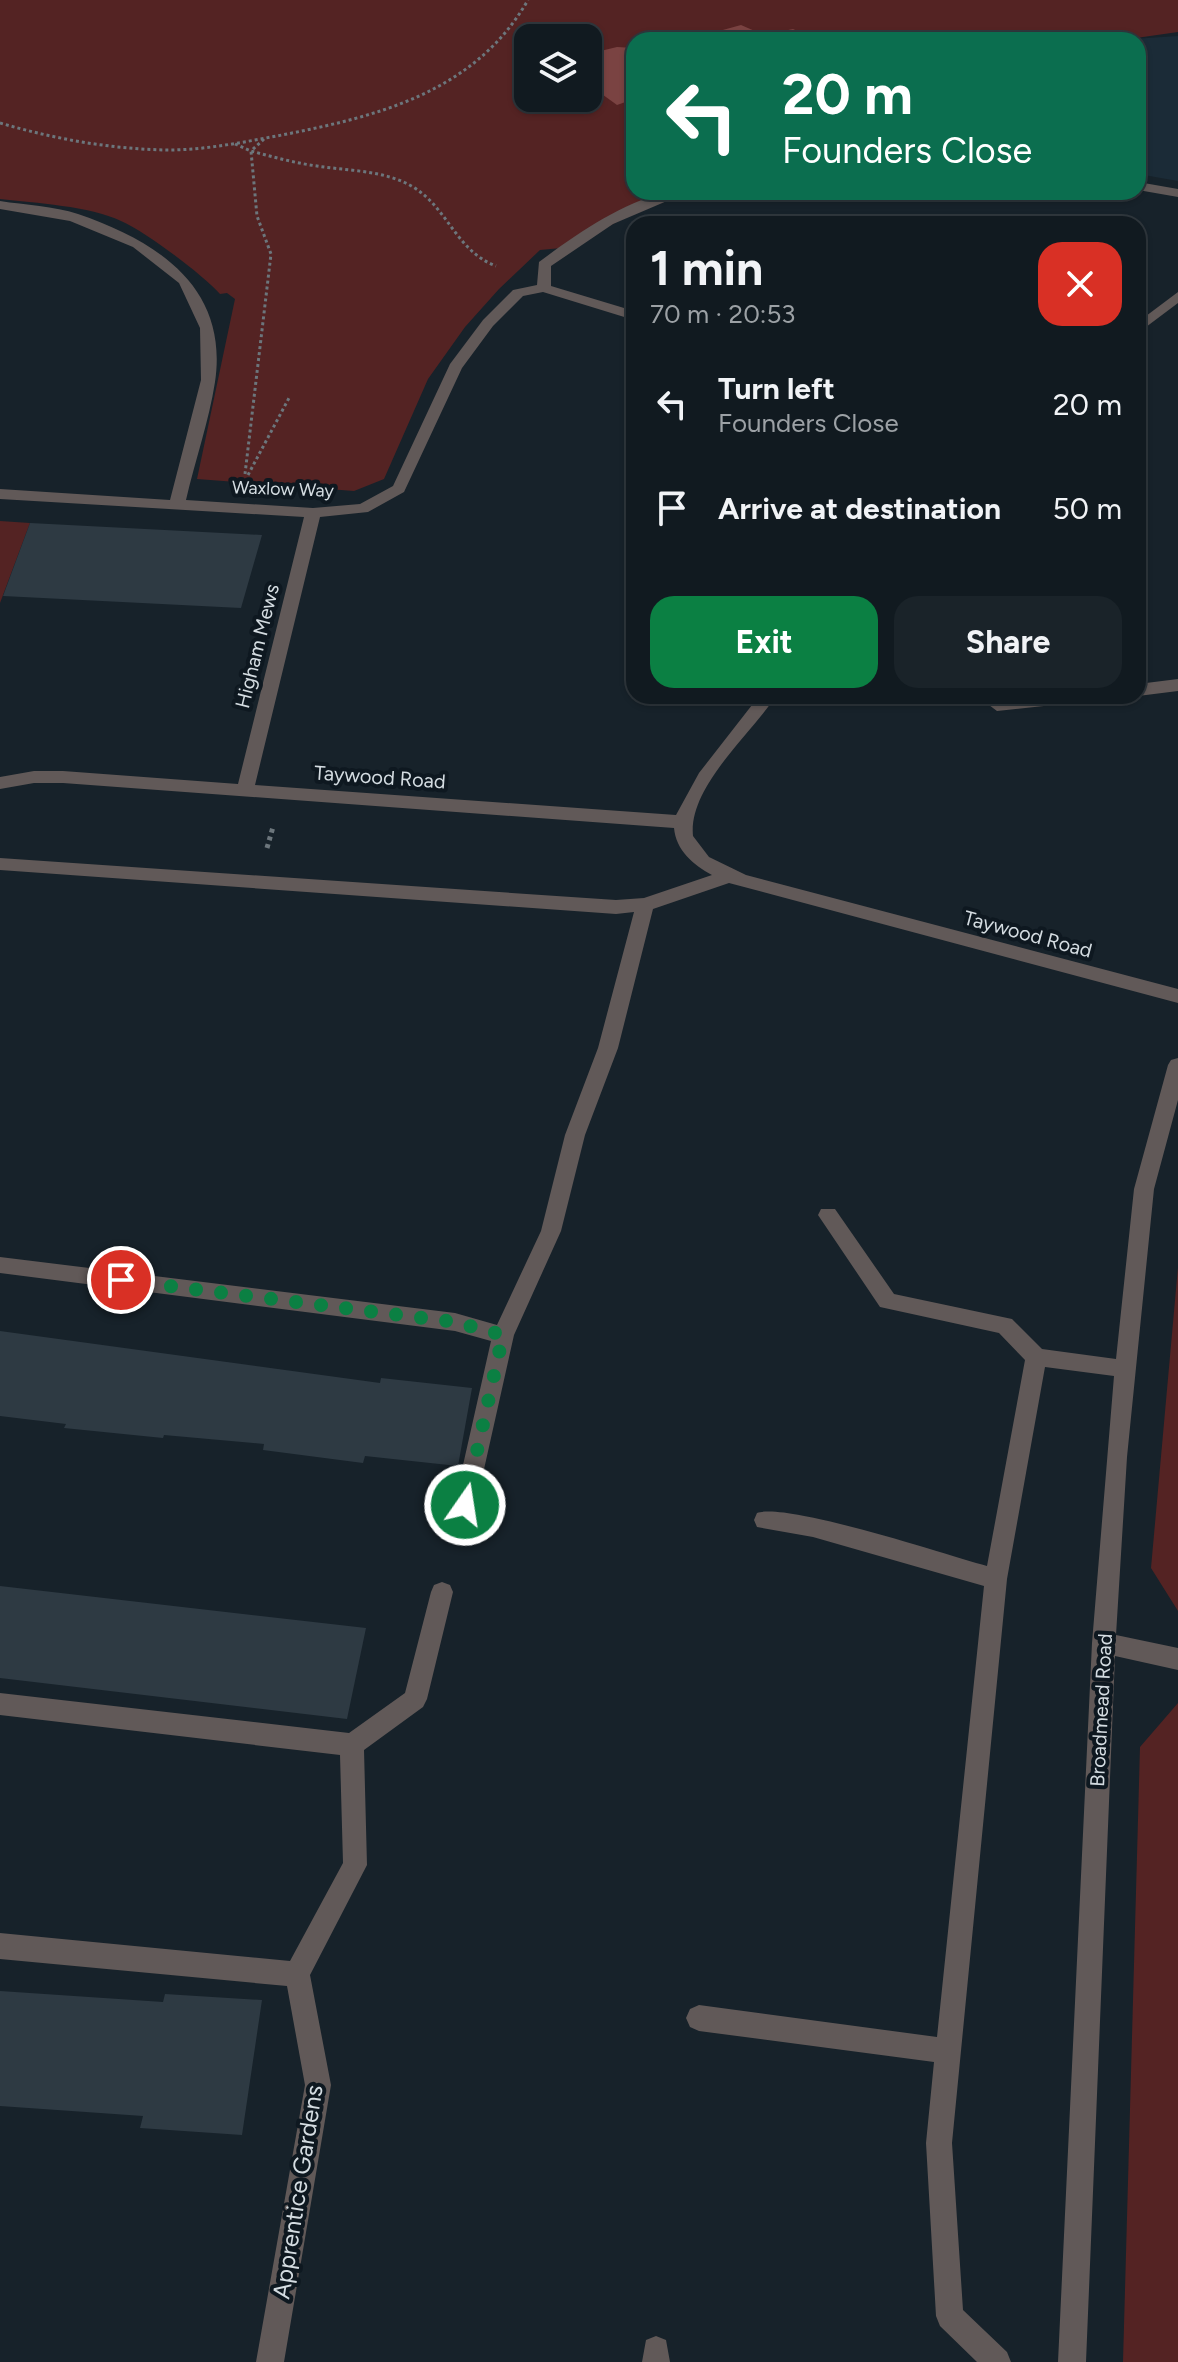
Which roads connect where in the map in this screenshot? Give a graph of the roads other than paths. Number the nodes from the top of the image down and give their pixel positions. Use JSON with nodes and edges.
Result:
{"nodes":[{"id":1,"x":1146,"y":187,"type":"edge"},
{"id":2,"x":1178,"y":193,"type":"edge"},
{"id":3,"x":650,"y":200,"type":"edge"},
{"id":4,"x":0,"y":205,"type":"edge"},
{"id":5,"x":544,"y":281,"type":"junction"},
{"id":6,"x":1178,"y":296,"type":"edge"},
{"id":7,"x":626,"y":313,"type":"edge"},
{"id":8,"x":1146,"y":322,"type":"edge"},
{"id":9,"x":0,"y":494,"type":"edge"},
{"id":10,"x":177,"y":504,"type":"junction"},
{"id":11,"x":313,"y":513,"type":"junction"},
{"id":12,"x":1178,"y":685,"type":"edge"},
{"id":13,"x":1146,"y":689,"type":"edge"},
{"id":14,"x":762,"y":704,"type":"edge"},
{"id":15,"x":1006,"y":704,"type":"edge"},
{"id":16,"x":997,"y":705,"type":"dead end"},
{"id":17,"x":0,"y":783,"type":"edge"},
{"id":18,"x":245,"y":790,"type":"junction"},
{"id":19,"x":682,"y":822,"type":"junction"},
{"id":20,"x":0,"y":864,"type":"edge"},
{"id":21,"x":727,"y":877,"type":"junction"},
{"id":22,"x":645,"y":905,"type":"junction"},
{"id":23,"x":1178,"y":996,"type":"edge"},
{"id":24,"x":1178,"y":1065,"type":"edge"},
{"id":25,"x":828,"y":1215,"type":"dead end"},
{"id":26,"x":0,"y":1265,"type":"edge"},
{"id":27,"x":503,"y":1335,"type":"junction"},
{"id":28,"x":1036,"y":1357,"type":"junction"},
{"id":29,"x":1125,"y":1369,"type":"junction"},
{"id":30,"x":465,"y":1505,"type":"dead end"},
{"id":31,"x":765,"y":1520,"type":"dead end"},
{"id":32,"x":996,"y":1579,"type":"junction"},
{"id":33,"x":442,"y":1592,"type":"dead end"},
{"id":34,"x":1104,"y":1643,"type":"junction"},
{"id":35,"x":1178,"y":1659,"type":"edge"},
{"id":36,"x":0,"y":1704,"type":"edge"},
{"id":37,"x":352,"y":1745,"type":"junction"},
{"id":38,"x":0,"y":1946,"type":"edge"},
{"id":39,"x":297,"y":1974,"type":"junction"},
{"id":40,"x":699,"y":2018,"type":"dead end"},
{"id":41,"x":948,"y":2051,"type":"junction"},
{"id":42,"x":270,"y":2362,"type":"edge"},
{"id":43,"x":997,"y":2362,"type":"edge"},
{"id":44,"x":1072,"y":2362,"type":"edge"}],
"edges":[{"from":1,"to":2,"type":"street"},
{"from":3,"to":5,"type":"street"},
{"from":4,"to":10,"type":"street"},
{"from":5,"to":7,"type":"street"},
{"from":5,"to":11,"type":"street","name":"Waxlow Way"},
{"from":6,"to":8,"type":"street"},
{"from":9,"to":10,"type":"street","name":"Waxlow Way"},
{"from":10,"to":11,"type":"street","name":"Waxlow Way"},
{"from":11,"to":18,"type":"street","name":"Higham Mews"},
{"from":12,"to":13,"type":"street"},
{"from":14,"to":19,"type":"street"},
{"from":15,"to":16,"type":"street"},
{"from":17,"to":18,"type":"street","name":"Taywood Road"},
{"from":18,"to":19,"type":"street","name":"Taywood Road"},
{"from":19,"to":21,"type":"street","name":"Taywood Road"},
{"from":20,"to":22,"type":"street"},
{"from":21,"to":22,"type":"street"},
{"from":21,"to":23,"type":"street","name":"Taywood Road"},
{"from":22,"to":27,"type":"street"},
{"from":24,"to":29,"type":"street","name":"Broadmead Road"},
{"from":25,"to":28,"type":"street"},
{"from":26,"to":27,"type":"street"},
{"from":27,"to":30,"type":"street"},
{"from":28,"to":29,"type":"street"},
{"from":28,"to":32,"type":"street"},
{"from":29,"to":34,"type":"street","name":"Broadmead Road"},
{"from":31,"to":32,"type":"street"},
{"from":32,"to":41,"type":"street"},
{"from":33,"to":37,"type":"street"},
{"from":34,"to":35,"type":"street"},
{"from":34,"to":44,"type":"street","name":"Broadmead Road"},
{"from":36,"to":37,"type":"street"},
{"from":37,"to":39,"type":"street"},
{"from":38,"to":39,"type":"street"},
{"from":39,"to":42,"type":"street","name":"Apprentice Gardens"},
{"from":40,"to":41,"type":"street"},
{"from":41,"to":43,"type":"street"}]}
